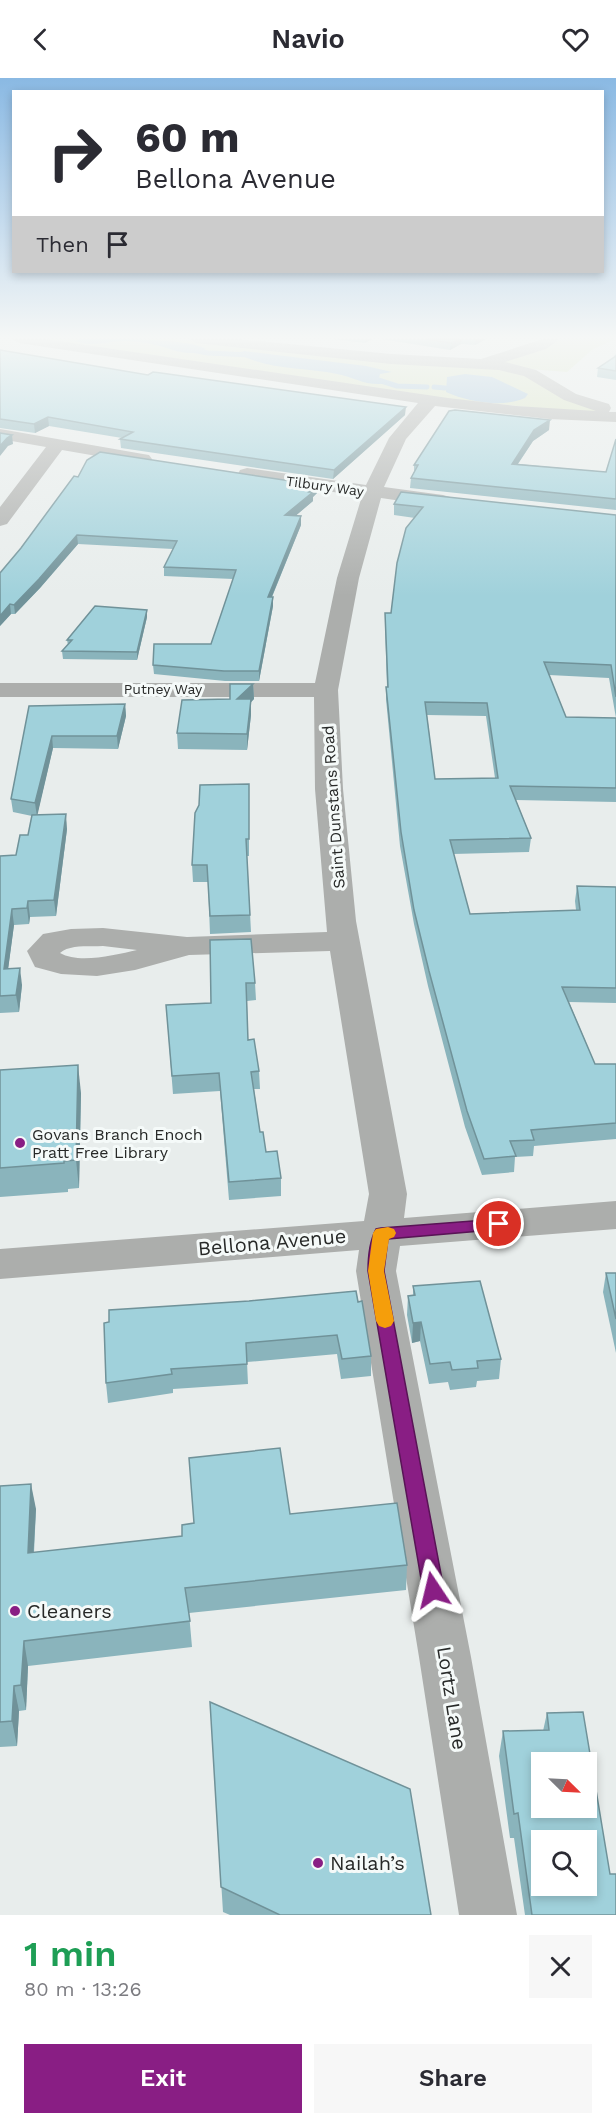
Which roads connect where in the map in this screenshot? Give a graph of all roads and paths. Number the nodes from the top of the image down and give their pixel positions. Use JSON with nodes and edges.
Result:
{"nodes":[{"id":1,"x":409,"y":425,"type":"edge"},
{"id":2,"x":0,"y":434,"type":"edge"},
{"id":3,"x":57,"y":445,"type":"junction"},
{"id":4,"x":162,"y":462,"type":"edge"},
{"id":5,"x":227,"y":472,"type":"edge"},
{"id":6,"x":373,"y":493,"type":"junction"},
{"id":7,"x":465,"y":503,"type":"edge"},
{"id":8,"x":0,"y":520,"type":"edge"},
{"id":9,"x":0,"y":690,"type":"edge"},
{"id":10,"x":326,"y":690,"type":"junction"},
{"id":11,"x":345,"y":941,"type":"junction"},
{"id":12,"x":187,"y":946,"type":"dead end"},
{"id":13,"x":616,"y":1215,"type":"edge"},
{"id":14,"x":381,"y":1233,"type":"junction"},
{"id":15,"x":0,"y":1264,"type":"edge"},
{"id":16,"x":488,"y":1915,"type":"edge"}],
"edges":[{"from":1,"to":6,"type":"street","name":"Saint Dunstans Road"},
{"from":2,"to":3,"type":"street"},
{"from":3,"to":4,"type":"street"},
{"from":3,"to":8,"type":"street"},
{"from":5,"to":6,"type":"street","name":"Tilbury Way"},
{"from":6,"to":7,"type":"street","name":"Tilbury Way"},
{"from":6,"to":10,"type":"street","name":"Saint Dunstans Road"},
{"from":9,"to":10,"type":"street","name":"Putney Way"},
{"from":10,"to":11,"type":"street","name":"Saint Dunstans Road"},
{"from":11,"to":12,"type":"street"},
{"from":11,"to":14,"type":"street","name":"Saint Dunstans Road"},
{"from":13,"to":14,"type":"street","name":"Bellona Avenue"},
{"from":14,"to":15,"type":"street","name":"Bellona Avenue"},
{"from":14,"to":16,"type":"street","name":"Lortz Lane"}]}
